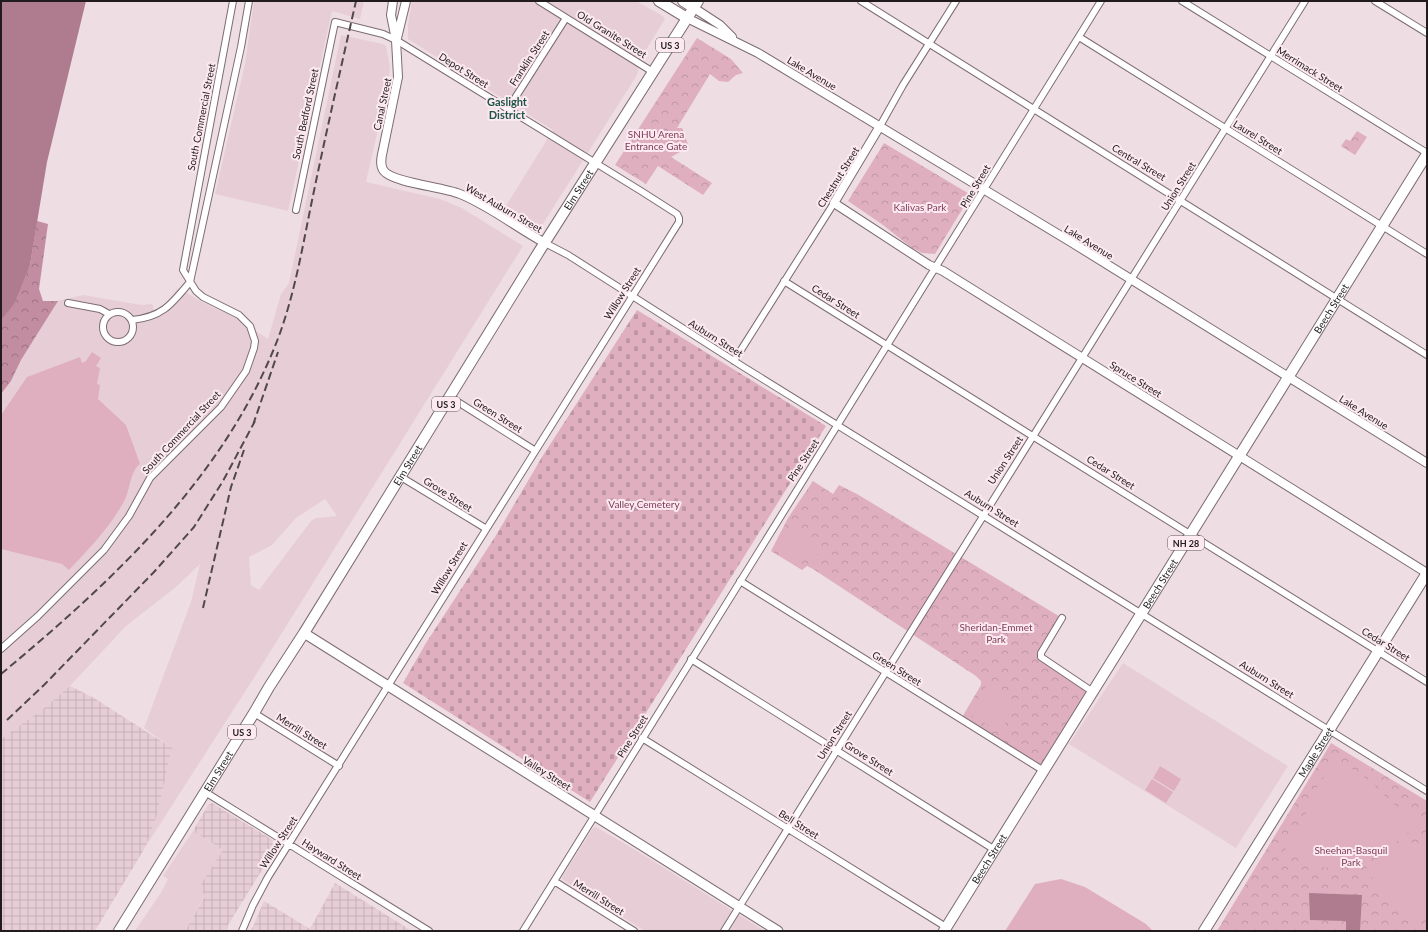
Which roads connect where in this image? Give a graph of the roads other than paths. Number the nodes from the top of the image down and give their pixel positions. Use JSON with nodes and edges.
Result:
{"nodes":[{"id":1,"x":233,"y":1,"type":"edge"},
{"id":2,"x":249,"y":1,"type":"edge"},
{"id":3,"x":392,"y":1,"type":"edge"},
{"id":4,"x":406,"y":1,"type":"edge"},
{"id":5,"x":539,"y":1,"type":"edge"},
{"id":6,"x":659,"y":1,"type":"edge"},
{"id":7,"x":683,"y":1,"type":"edge"},
{"id":8,"x":861,"y":1,"type":"edge"},
{"id":9,"x":956,"y":1,"type":"edge"},
{"id":10,"x":1102,"y":1,"type":"edge"},
{"id":11,"x":1182,"y":1,"type":"edge"},
{"id":12,"x":1305,"y":1,"type":"edge"},
{"id":13,"x":1375,"y":1,"type":"edge"},
{"id":14,"x":696,"y":4,"type":"edge"},
{"id":15,"x":566,"y":18,"type":"junction"},
{"id":16,"x":687,"y":18,"type":"junction"},
{"id":17,"x":335,"y":22,"type":"joint"},
{"id":18,"x":1427,"y":33,"type":"edge"},
{"id":19,"x":1079,"y":37,"type":"junction"},
{"id":20,"x":396,"y":40,"type":"junction"},
{"id":21,"x":738,"y":41,"type":"junction"},
{"id":22,"x":929,"y":43,"type":"junction"},
{"id":23,"x":1271,"y":56,"type":"junction"},
{"id":24,"x":653,"y":72,"type":"junction"},
{"id":25,"x":508,"y":109,"type":"junction"},
{"id":26,"x":1033,"y":109,"type":"junction"},
{"id":27,"x":880,"y":126,"type":"junction"},
{"id":28,"x":1226,"y":128,"type":"junction"},
{"id":29,"x":1427,"y":153,"type":"edge"},
{"id":30,"x":595,"y":164,"type":"junction"},
{"id":31,"x":384,"y":171,"type":"joint"},
{"id":32,"x":984,"y":190,"type":"junction"},
{"id":33,"x":1181,"y":200,"type":"junction"},
{"id":34,"x":834,"y":203,"type":"junction"},
{"id":35,"x":296,"y":210,"type":"dead end"},
{"id":36,"x":1382,"y":226,"type":"junction"},
{"id":37,"x":545,"y":244,"type":"junction"},
{"id":38,"x":1427,"y":254,"type":"edge"},
{"id":39,"x":936,"y":268,"type":"junction"},
{"id":40,"x":1131,"y":279,"type":"junction"},
{"id":41,"x":784,"y":281,"type":"junction"},
{"id":42,"x":190,"y":282,"type":"junction"},
{"id":43,"x":632,"y":296,"type":"junction"},
{"id":44,"x":1337,"y":298,"type":"junction"},
{"id":45,"x":68,"y":303,"type":"dead end"},
{"id":46,"x":109,"y":314,"type":"junction"},
{"id":47,"x":132,"y":320,"type":"junction"},
{"id":48,"x":888,"y":346,"type":"junction"},
{"id":49,"x":1427,"y":355,"type":"edge"},
{"id":50,"x":1082,"y":357,"type":"junction"},
{"id":51,"x":734,"y":361,"type":"junction"},
{"id":52,"x":1289,"y":378,"type":"junction"},
{"id":53,"x":450,"y":397,"type":"junction"},
{"id":54,"x":839,"y":424,"type":"junction"},
{"id":55,"x":1033,"y":436,"type":"junction"},
{"id":56,"x":534,"y":450,"type":"junction"},
{"id":57,"x":1240,"y":455,"type":"junction"},
{"id":58,"x":1427,"y":463,"type":"edge"},
{"id":59,"x":401,"y":477,"type":"junction"},
{"id":60,"x":983,"y":514,"type":"junction"},
{"id":61,"x":485,"y":528,"type":"junction"},
{"id":62,"x":1191,"y":534,"type":"junction"},
{"id":63,"x":1427,"y":573,"type":"edge"},
{"id":64,"x":740,"y":581,"type":"junction"},
{"id":65,"x":1142,"y":613,"type":"junction"},
{"id":66,"x":1062,"y":618,"type":"dead end"},
{"id":67,"x":304,"y":633,"type":"junction"},
{"id":68,"x":1,"y":649,"type":"edge"},
{"id":69,"x":1379,"y":651,"type":"junction"},
{"id":70,"x":691,"y":659,"type":"junction"},
{"id":71,"x":885,"y":672,"type":"junction"},
{"id":72,"x":1427,"y":682,"type":"edge"},
{"id":73,"x":388,"y":686,"type":"junction"},
{"id":74,"x":1093,"y":692,"type":"junction"},
{"id":75,"x":254,"y":713,"type":"junction"},
{"id":76,"x":1330,"y":730,"type":"junction"},
{"id":77,"x":642,"y":738,"type":"junction"},
{"id":78,"x":837,"y":750,"type":"junction"},
{"id":79,"x":339,"y":766,"type":"junction"},
{"id":80,"x":1044,"y":771,"type":"junction"},
{"id":81,"x":205,"y":792,"type":"junction"},
{"id":82,"x":1427,"y":792,"type":"edge"},
{"id":83,"x":594,"y":816,"type":"junction"},
{"id":84,"x":788,"y":828,"type":"junction"},
{"id":85,"x":289,"y":844,"type":"junction"},
{"id":86,"x":995,"y":850,"type":"junction"},
{"id":87,"x":554,"y":881,"type":"junction"},
{"id":88,"x":738,"y":907,"type":"junction"},
{"id":89,"x":945,"y":929,"type":"edge"},
{"id":90,"x":119,"y":931,"type":"edge"},
{"id":91,"x":242,"y":931,"type":"edge"},
{"id":92,"x":429,"y":931,"type":"edge"},
{"id":93,"x":523,"y":931,"type":"edge"},
{"id":94,"x":634,"y":931,"type":"edge"},
{"id":95,"x":724,"y":931,"type":"edge"},
{"id":96,"x":778,"y":931,"type":"edge"},
{"id":97,"x":1204,"y":931,"type":"edge"}],
"edges":[{"from":1,"to":42,"type":"street","name":"South Commercial Street"},
{"from":2,"to":42,"type":"street"},
{"from":3,"to":20,"type":"street","name":"Canal Street"},
{"from":4,"to":20,"type":"street","name":"Canal Street"},
{"from":5,"to":15,"type":"street","name":"Old Granite Street"},
{"from":6,"to":16,"type":"main road"},
{"from":7,"to":14,"type":"main road"},
{"from":8,"to":22,"type":"street","name":"Central Street"},
{"from":9,"to":22,"type":"street","name":"Chestnut Street"},
{"from":10,"to":19,"type":"street","name":"Pine Street"},
{"from":11,"to":23,"type":"street","name":"Merrimack Street"},
{"from":12,"to":23,"type":"street","name":"Union Street"},
{"from":13,"to":18,"type":"street"},
{"from":14,"to":16,"type":"main road","name":"Elm Street","number":"US 3"},
{"from":14,"to":21,"type":"street","name":"Lake Avenue"},
{"from":15,"to":24,"type":"street","name":"Old Granite Street"},
{"from":15,"to":25,"type":"street","name":"Franklin Street"},
{"from":16,"to":21,"type":"street","name":"Lake Avenue"},
{"from":16,"to":24,"type":"main road","name":"Elm Street","number":"US 3"},
{"from":17,"to":20,"type":"street","name":"Depot Street"},
{"from":17,"to":35,"type":"street","name":"South Bedford Street"},
{"from":19,"to":26,"type":"street","name":"Pine Street"},
{"from":19,"to":28,"type":"street","name":"Laurel Street"},
{"from":20,"to":25,"type":"street","name":"Depot Street"},
{"from":20,"to":31,"type":"street","name":"Canal Street"},
{"from":21,"to":27,"type":"street","name":"Lake Avenue"},
{"from":22,"to":26,"type":"street","name":"Central Street"},
{"from":22,"to":27,"type":"street","name":"Chestnut Street"},
{"from":23,"to":28,"type":"street","name":"Union Street"},
{"from":23,"to":29,"type":"street","name":"Merrimack Street"},
{"from":24,"to":30,"type":"main road","name":"Elm Street","number":"US 3"},
{"from":25,"to":30,"type":"street","name":"Depot Street"},
{"from":26,"to":32,"type":"street","name":"Pine Street"},
{"from":26,"to":33,"type":"street","name":"Central Street"},
{"from":27,"to":32,"type":"street","name":"Lake Avenue"},
{"from":27,"to":34,"type":"street","name":"Chestnut Street"},
{"from":28,"to":33,"type":"street","name":"Union Street"},
{"from":28,"to":36,"type":"street","name":"Laurel Street"},
{"from":29,"to":36,"type":"main road","name":"Beech Street","number":"NH 28"},
{"from":30,"to":37,"type":"main road","name":"Elm Street","number":"US 3"},
{"from":30,"to":43,"type":"street","name":"Willow Street"},
{"from":31,"to":37,"type":"street","name":"West Auburn Street"},
{"from":32,"to":39,"type":"street","name":"Pine Street"},
{"from":32,"to":40,"type":"street","name":"Lake Avenue"},
{"from":33,"to":40,"type":"street","name":"Union Street"},
{"from":33,"to":44,"type":"street","name":"Central Street"},
{"from":34,"to":39,"type":"street","name":"Spruce Street"},
{"from":34,"to":41,"type":"street","name":"Chestnut Street"},
{"from":36,"to":38,"type":"street","name":"Laurel Street"},
{"from":36,"to":44,"type":"main road","name":"Beech Street","number":"NH 28"},
{"from":37,"to":43,"type":"street","name":"Auburn Street"},
{"from":37,"to":53,"type":"main road","name":"Elm Street","number":"US 3"},
{"from":39,"to":48,"type":"street","name":"Pine Street"},
{"from":39,"to":50,"type":"street","name":"Spruce Street"},
{"from":40,"to":50,"type":"street","name":"Union Street"},
{"from":40,"to":52,"type":"street","name":"Lake Avenue"},
{"from":41,"to":48,"type":"street","name":"Cedar Street"},
{"from":41,"to":51,"type":"street","name":"Chestnut Street"},
{"from":42,"to":47,"type":"street"},
{"from":42,"to":68,"type":"street","name":"South Commercial Street"},
{"from":43,"to":51,"type":"street","name":"Auburn Street"},
{"from":43,"to":56,"type":"street","name":"Willow Street"},
{"from":44,"to":49,"type":"street","name":"Central Street"},
{"from":44,"to":52,"type":"main road","name":"Beech Street","number":"NH 28"},
{"from":45,"to":46,"type":"street"},
{"from":46,"to":47,"type":"street"},
{"from":46,"to":47,"type":"street"},
{"from":48,"to":54,"type":"street","name":"Pine Street"},
{"from":48,"to":55,"type":"street","name":"Cedar Street"},
{"from":50,"to":55,"type":"street","name":"Union Street"},
{"from":50,"to":57,"type":"street","name":"Spruce Street"},
{"from":51,"to":54,"type":"street","name":"Auburn Street"},
{"from":52,"to":57,"type":"main road","name":"Beech Street","number":"NH 28"},
{"from":52,"to":58,"type":"street","name":"Lake Avenue"},
{"from":53,"to":56,"type":"street","name":"Green Street"},
{"from":53,"to":59,"type":"main road","name":"Elm Street","number":"US 3"},
{"from":54,"to":60,"type":"street","name":"Auburn Street"},
{"from":54,"to":64,"type":"street","name":"Pine Street"},
{"from":55,"to":60,"type":"street","name":"Union Street"},
{"from":55,"to":62,"type":"street","name":"Cedar Street"},
{"from":56,"to":61,"type":"street","name":"Willow Street"},
{"from":57,"to":62,"type":"main road","name":"Beech Street","number":"NH 28"},
{"from":57,"to":63,"type":"street","name":"Spruce Street"},
{"from":59,"to":61,"type":"street","name":"Grove Street"},
{"from":59,"to":67,"type":"main road","name":"Elm Street","number":"US 3"},
{"from":60,"to":65,"type":"street","name":"Auburn Street"},
{"from":60,"to":71,"type":"street","name":"Union Street"},
{"from":61,"to":73,"type":"street","name":"Willow Street"},
{"from":62,"to":65,"type":"main road","name":"Beech Street","number":"NH 28"},
{"from":62,"to":69,"type":"street","name":"Cedar Street"},
{"from":63,"to":69,"type":"main road","name":"Maple Street"},
{"from":64,"to":70,"type":"street","name":"Pine Street"},
{"from":64,"to":71,"type":"street","name":"Green Street"},
{"from":65,"to":74,"type":"main road","name":"Beech Street","number":"NH 28"},
{"from":65,"to":76,"type":"street","name":"Auburn Street"},
{"from":66,"to":74,"type":"street"},
{"from":67,"to":73,"type":"main road","name":"Valley Street"},
{"from":67,"to":75,"type":"main road","name":"Elm Street","number":"US 3"},
{"from":69,"to":72,"type":"street","name":"Cedar Street"},
{"from":69,"to":76,"type":"main road","name":"Maple Street"},
{"from":70,"to":77,"type":"street","name":"Pine Street"},
{"from":70,"to":78,"type":"street","name":"Grove Street"},
{"from":71,"to":78,"type":"street","name":"Union Street"},
{"from":71,"to":80,"type":"street","name":"Green Street"},
{"from":73,"to":79,"type":"street","name":"Willow Street"},
{"from":73,"to":83,"type":"main road","name":"Valley Street"},
{"from":74,"to":80,"type":"main road","name":"Beech Street","number":"NH 28"},
{"from":75,"to":79,"type":"street","name":"Merrill Street"},
{"from":75,"to":81,"type":"main road","name":"Elm Street","number":"US 3"},
{"from":76,"to":82,"type":"street","name":"Auburn Street"},
{"from":76,"to":97,"type":"main road","name":"Maple Street"},
{"from":77,"to":83,"type":"street","name":"Pine Street"},
{"from":77,"to":84,"type":"street","name":"Bell Street"},
{"from":78,"to":84,"type":"street","name":"Union Street"},
{"from":78,"to":86,"type":"street","name":"Grove Street"},
{"from":79,"to":85,"type":"street","name":"Willow Street"},
{"from":80,"to":86,"type":"main road","name":"Beech Street","number":"NH 28"},
{"from":81,"to":85,"type":"street","name":"Hayward Street"},
{"from":81,"to":90,"type":"main road","name":"Elm Street","number":"US 3"},
{"from":83,"to":87,"type":"street","name":"Pine Street"},
{"from":83,"to":88,"type":"main road","name":"Valley Street"},
{"from":84,"to":88,"type":"street","name":"Union Street"},
{"from":84,"to":89,"type":"street","name":"Bell Street"},
{"from":85,"to":91,"type":"street","name":"Willow Street"},
{"from":85,"to":92,"type":"street","name":"Hayward Street"},
{"from":86,"to":89,"type":"main road","name":"Beech Street","number":"NH 28"},
{"from":87,"to":93,"type":"street","name":"Pine Street"},
{"from":87,"to":94,"type":"street","name":"Merrill Street"},
{"from":88,"to":95,"type":"street","name":"Union Street"},
{"from":88,"to":96,"type":"main road","name":"Valley Street"}]}
